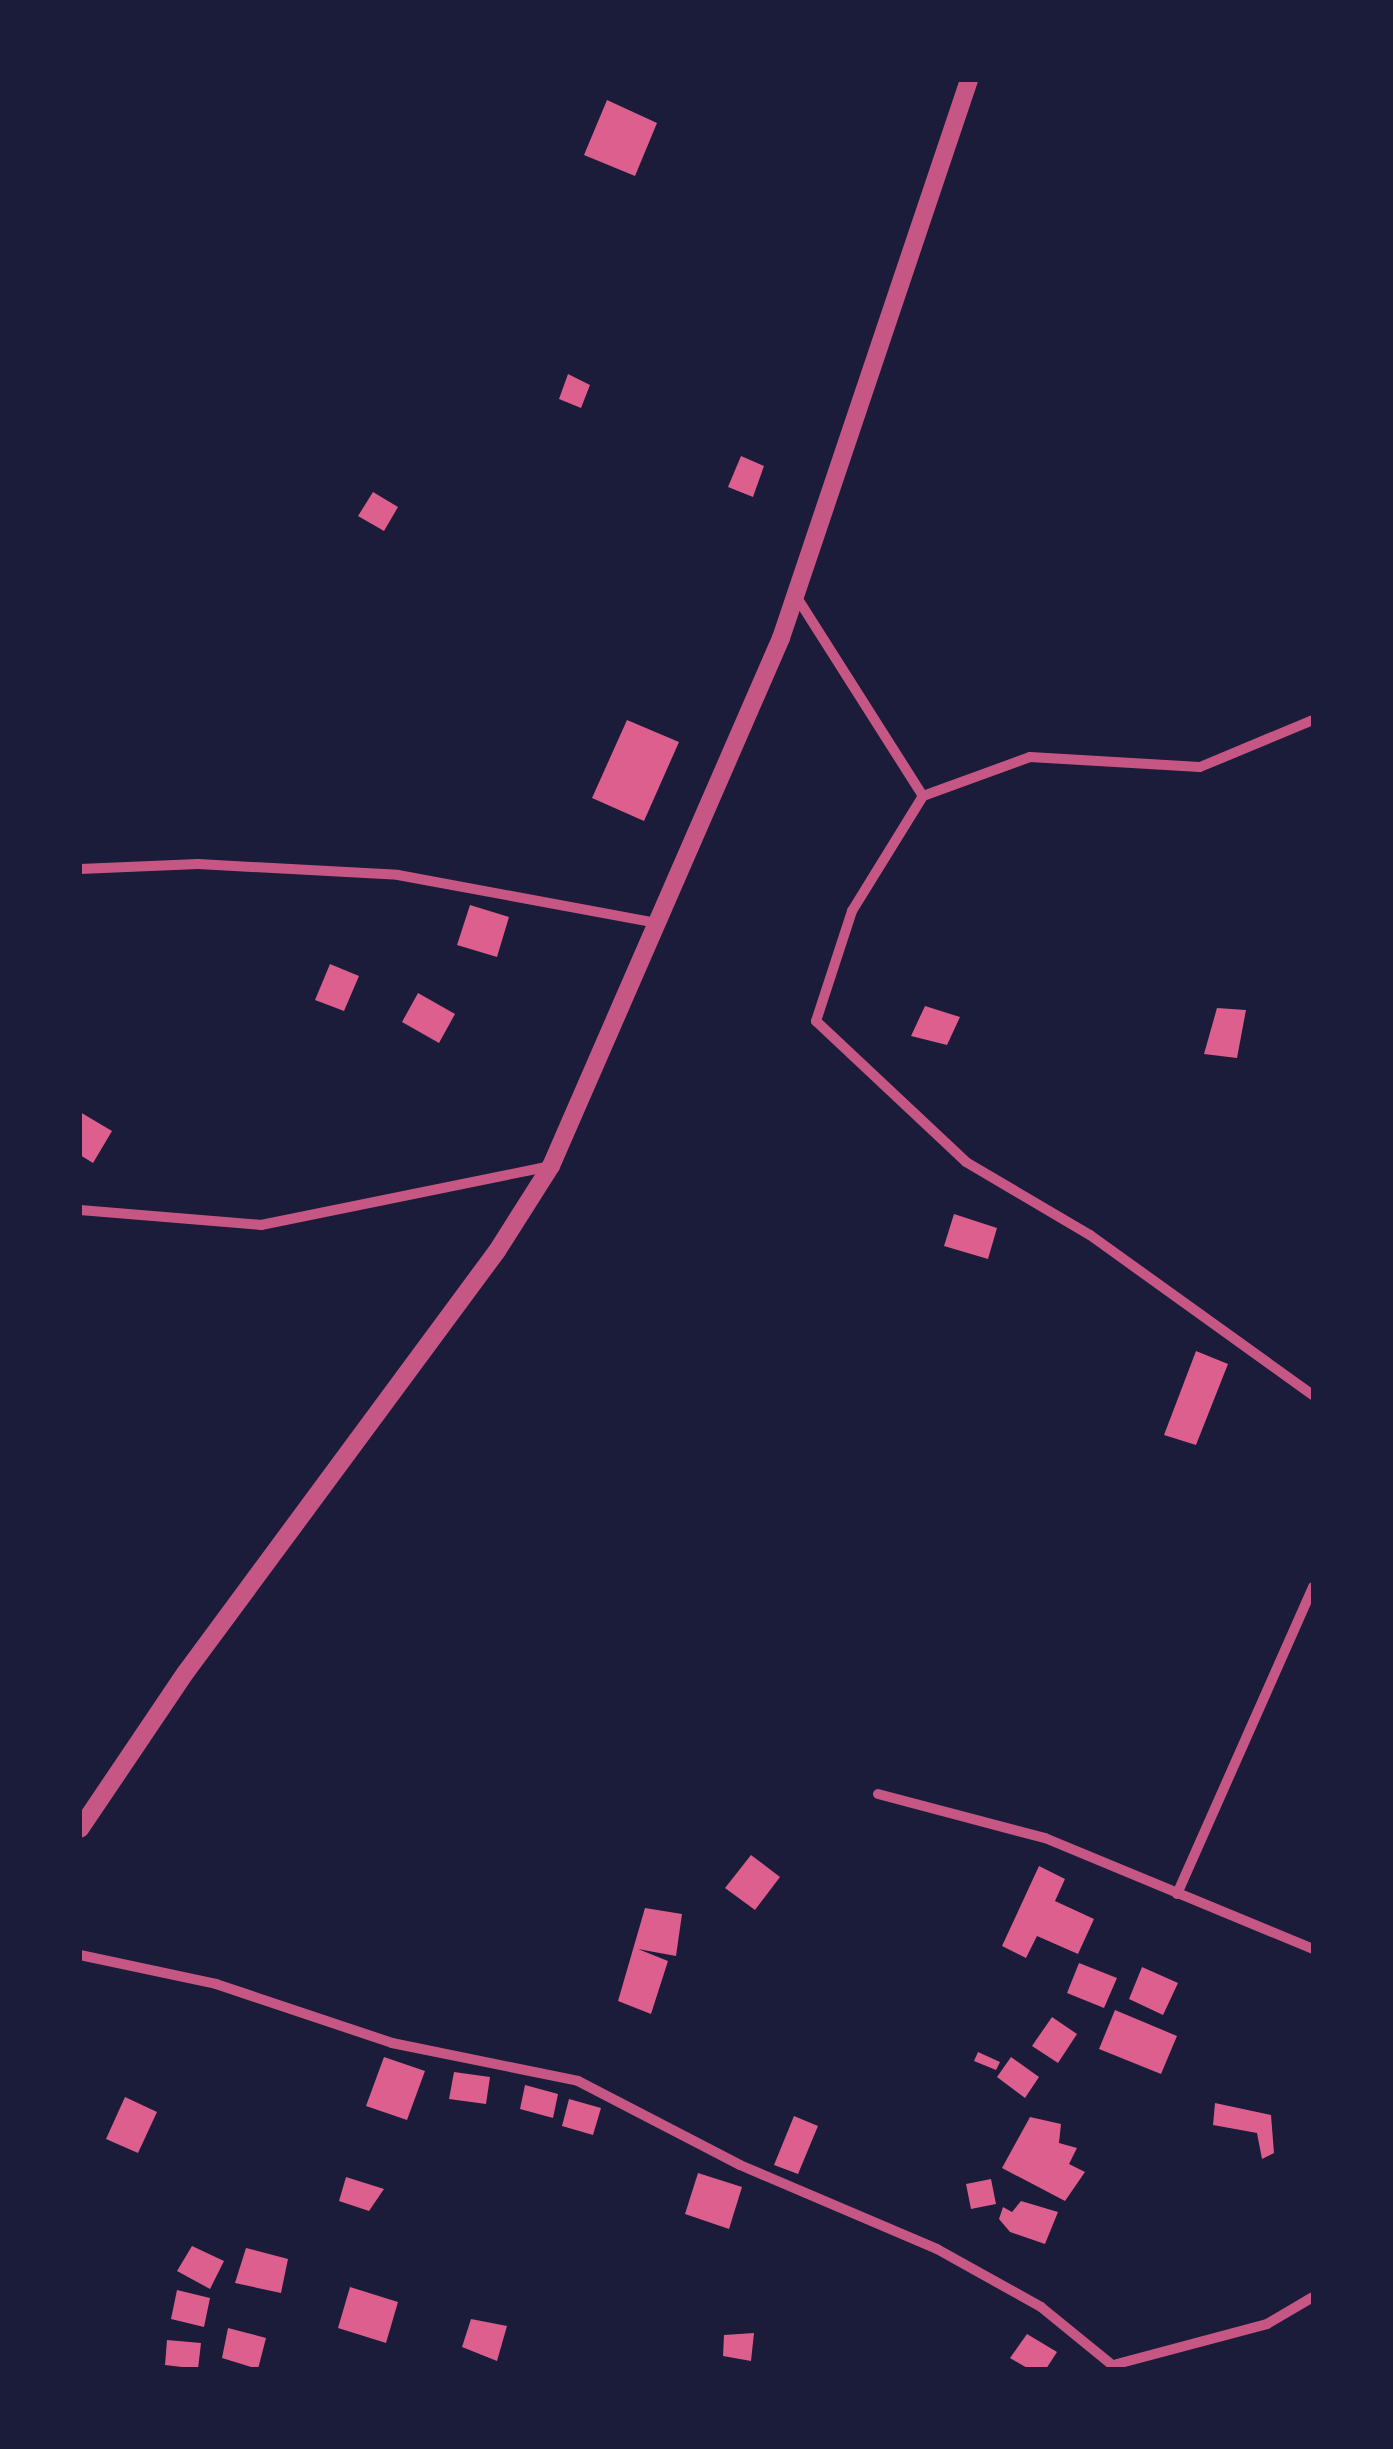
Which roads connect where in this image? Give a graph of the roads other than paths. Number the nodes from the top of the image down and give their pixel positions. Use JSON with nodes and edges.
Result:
{"nodes":[{"id":1,"x":969,"y":80,"type":"edge"},
{"id":2,"x":795,"y":596,"type":"junction"},
{"id":3,"x":1313,"y":720,"type":"edge"},
{"id":4,"x":923,"y":796,"type":"junction"},
{"id":5,"x":80,"y":869,"type":"edge"},
{"id":6,"x":658,"y":923,"type":"junction"},
{"id":7,"x":552,"y":1166,"type":"junction"},
{"id":8,"x":80,"y":1210,"type":"edge"},
{"id":9,"x":1313,"y":1394,"type":"edge"},
{"id":10,"x":1313,"y":1587,"type":"edge"},
{"id":11,"x":878,"y":1794,"type":"dead end"},
{"id":12,"x":80,"y":1830,"type":"edge"},
{"id":13,"x":1177,"y":1894,"type":"junction"},
{"id":14,"x":1313,"y":1949,"type":"edge"},
{"id":15,"x":80,"y":1956,"type":"edge"},
{"id":16,"x":1313,"y":2297,"type":"edge"},
{"id":17,"x":1117,"y":2366,"type":"edge"}],
"edges":[{"from":1,"to":2,"type":"street"},
{"from":2,"to":4,"type":"street"},
{"from":2,"to":6,"type":"street"},
{"from":3,"to":4,"type":"street"},
{"from":4,"to":9,"type":"street"},
{"from":5,"to":6,"type":"street"},
{"from":6,"to":7,"type":"street"},
{"from":7,"to":8,"type":"street"},
{"from":7,"to":12,"type":"street"},
{"from":10,"to":13,"type":"street"},
{"from":11,"to":13,"type":"street"},
{"from":13,"to":14,"type":"street"},
{"from":15,"to":17,"type":"street"},
{"from":16,"to":17,"type":"street"}]}
